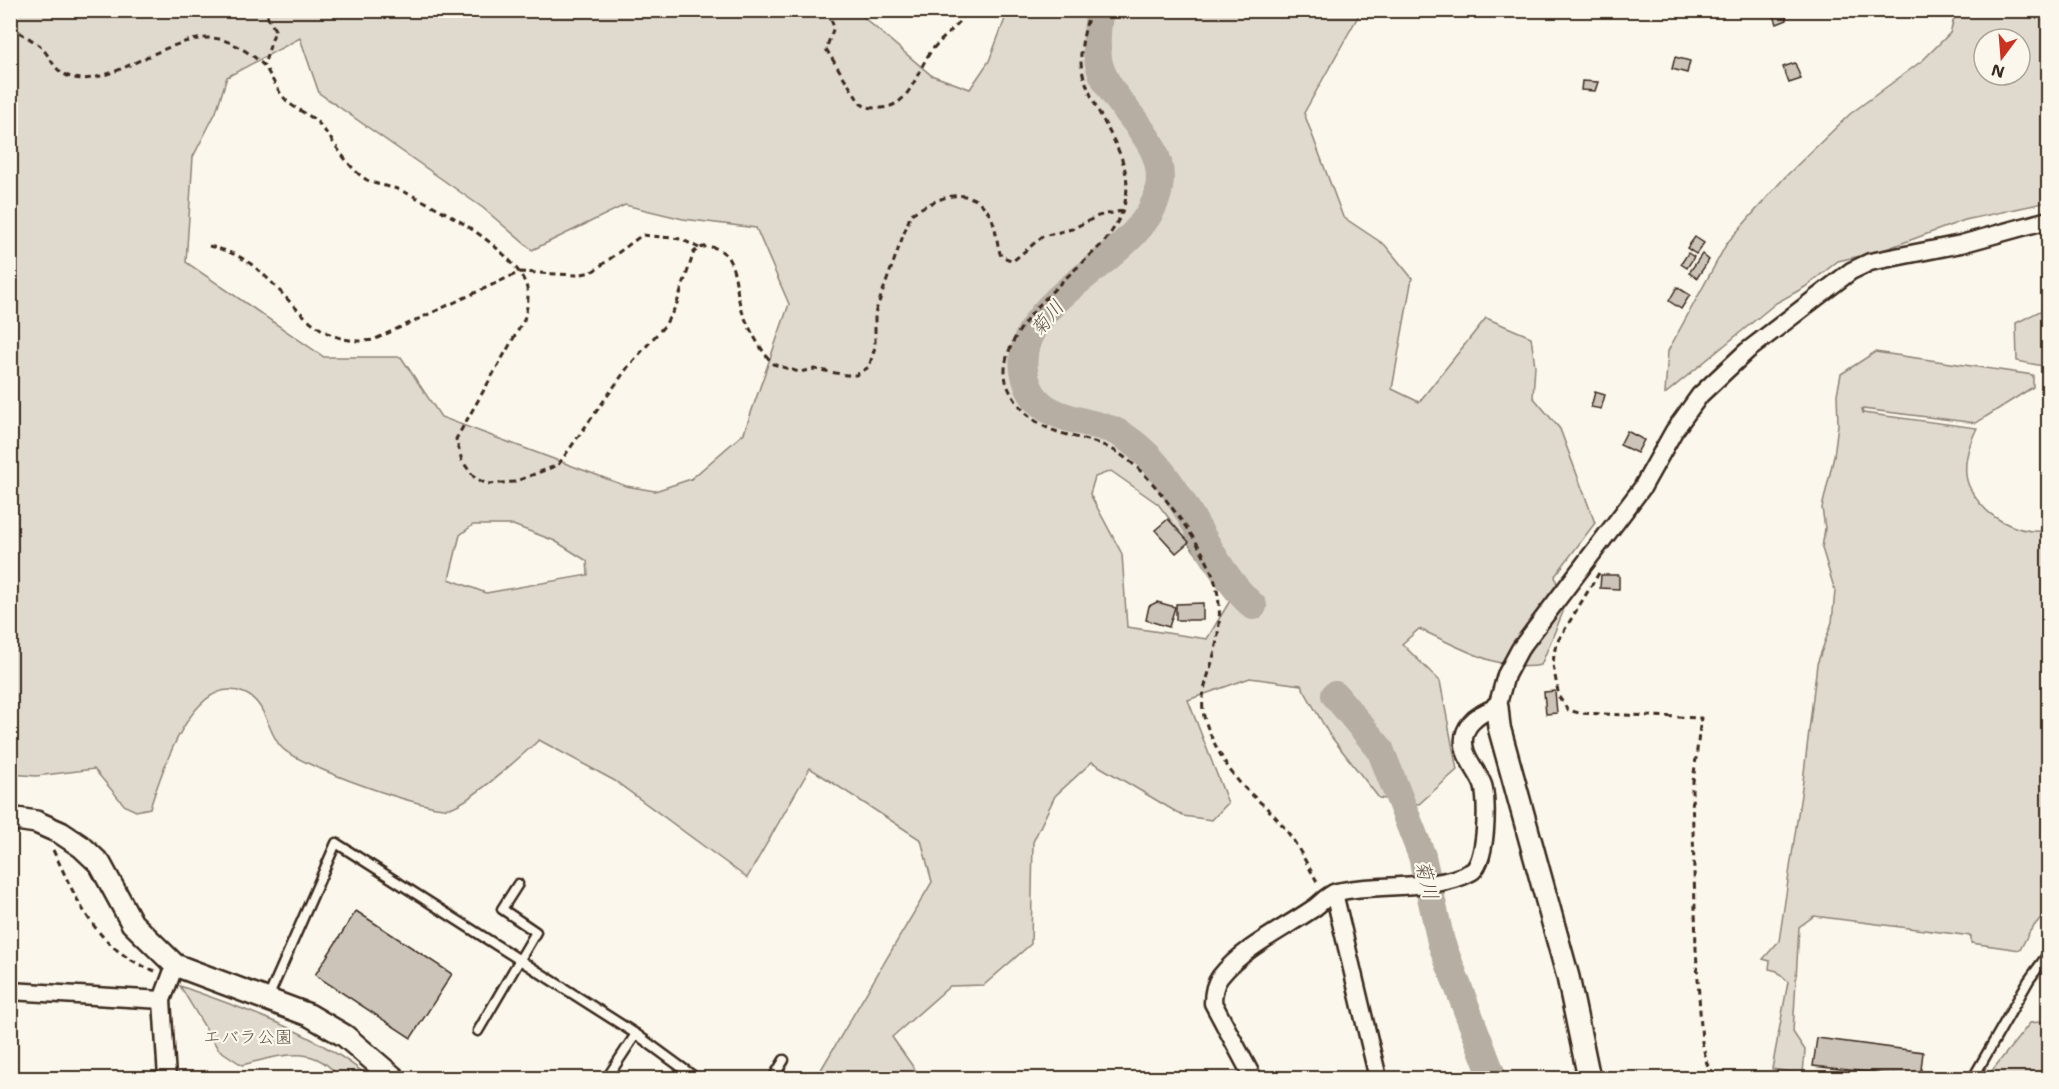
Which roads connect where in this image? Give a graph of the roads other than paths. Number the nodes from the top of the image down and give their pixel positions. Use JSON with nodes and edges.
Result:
{"nodes":[{"id":1,"x":2049,"y":220,"type":"edge"},
{"id":2,"x":1497,"y":707,"type":"junction"},
{"id":3,"x":10,"y":818,"type":"edge"},
{"id":4,"x":518,"y":884,"type":"dead end"},
{"id":5,"x":1330,"y":895,"type":"junction"},
{"id":6,"x":2049,"y":954,"type":"edge"},
{"id":7,"x":520,"y":960,"type":"junction"},
{"id":8,"x":175,"y":965,"type":"junction"},
{"id":9,"x":10,"y":991,"type":"edge"},
{"id":10,"x":268,"y":998,"type":"junction"},
{"id":11,"x":162,"y":1000,"type":"junction"},
{"id":12,"x":478,"y":1030,"type":"dead end"},
{"id":13,"x":636,"y":1034,"type":"junction"},
{"id":14,"x":784,"y":1060,"type":"dead end"},
{"id":15,"x":167,"y":1078,"type":"edge"},
{"id":16,"x":394,"y":1078,"type":"edge"},
{"id":17,"x":607,"y":1078,"type":"edge"},
{"id":18,"x":696,"y":1078,"type":"edge"},
{"id":19,"x":773,"y":1078,"type":"edge"},
{"id":20,"x":1253,"y":1078,"type":"edge"},
{"id":21,"x":1378,"y":1078,"type":"edge"},
{"id":22,"x":1589,"y":1078,"type":"edge"},
{"id":23,"x":1973,"y":1078,"type":"edge"}],
"edges":[{"from":1,"to":2,"type":"street"},
{"from":2,"to":5,"type":"street"},
{"from":2,"to":22,"type":"street"},
{"from":3,"to":8,"type":"street"},
{"from":4,"to":7,"type":"lane"},
{"from":5,"to":20,"type":"street"},
{"from":5,"to":21,"type":"street"},
{"from":6,"to":23,"type":"lane"},
{"from":7,"to":10,"type":"lane"},
{"from":7,"to":12,"type":"lane"},
{"from":7,"to":13,"type":"lane"},
{"from":8,"to":10,"type":"street"},
{"from":8,"to":11,"type":"street"},
{"from":9,"to":11,"type":"street"},
{"from":10,"to":16,"type":"street"},
{"from":11,"to":15,"type":"street"},
{"from":13,"to":17,"type":"lane"},
{"from":13,"to":18,"type":"lane"},
{"from":14,"to":19,"type":"lane"}]}
